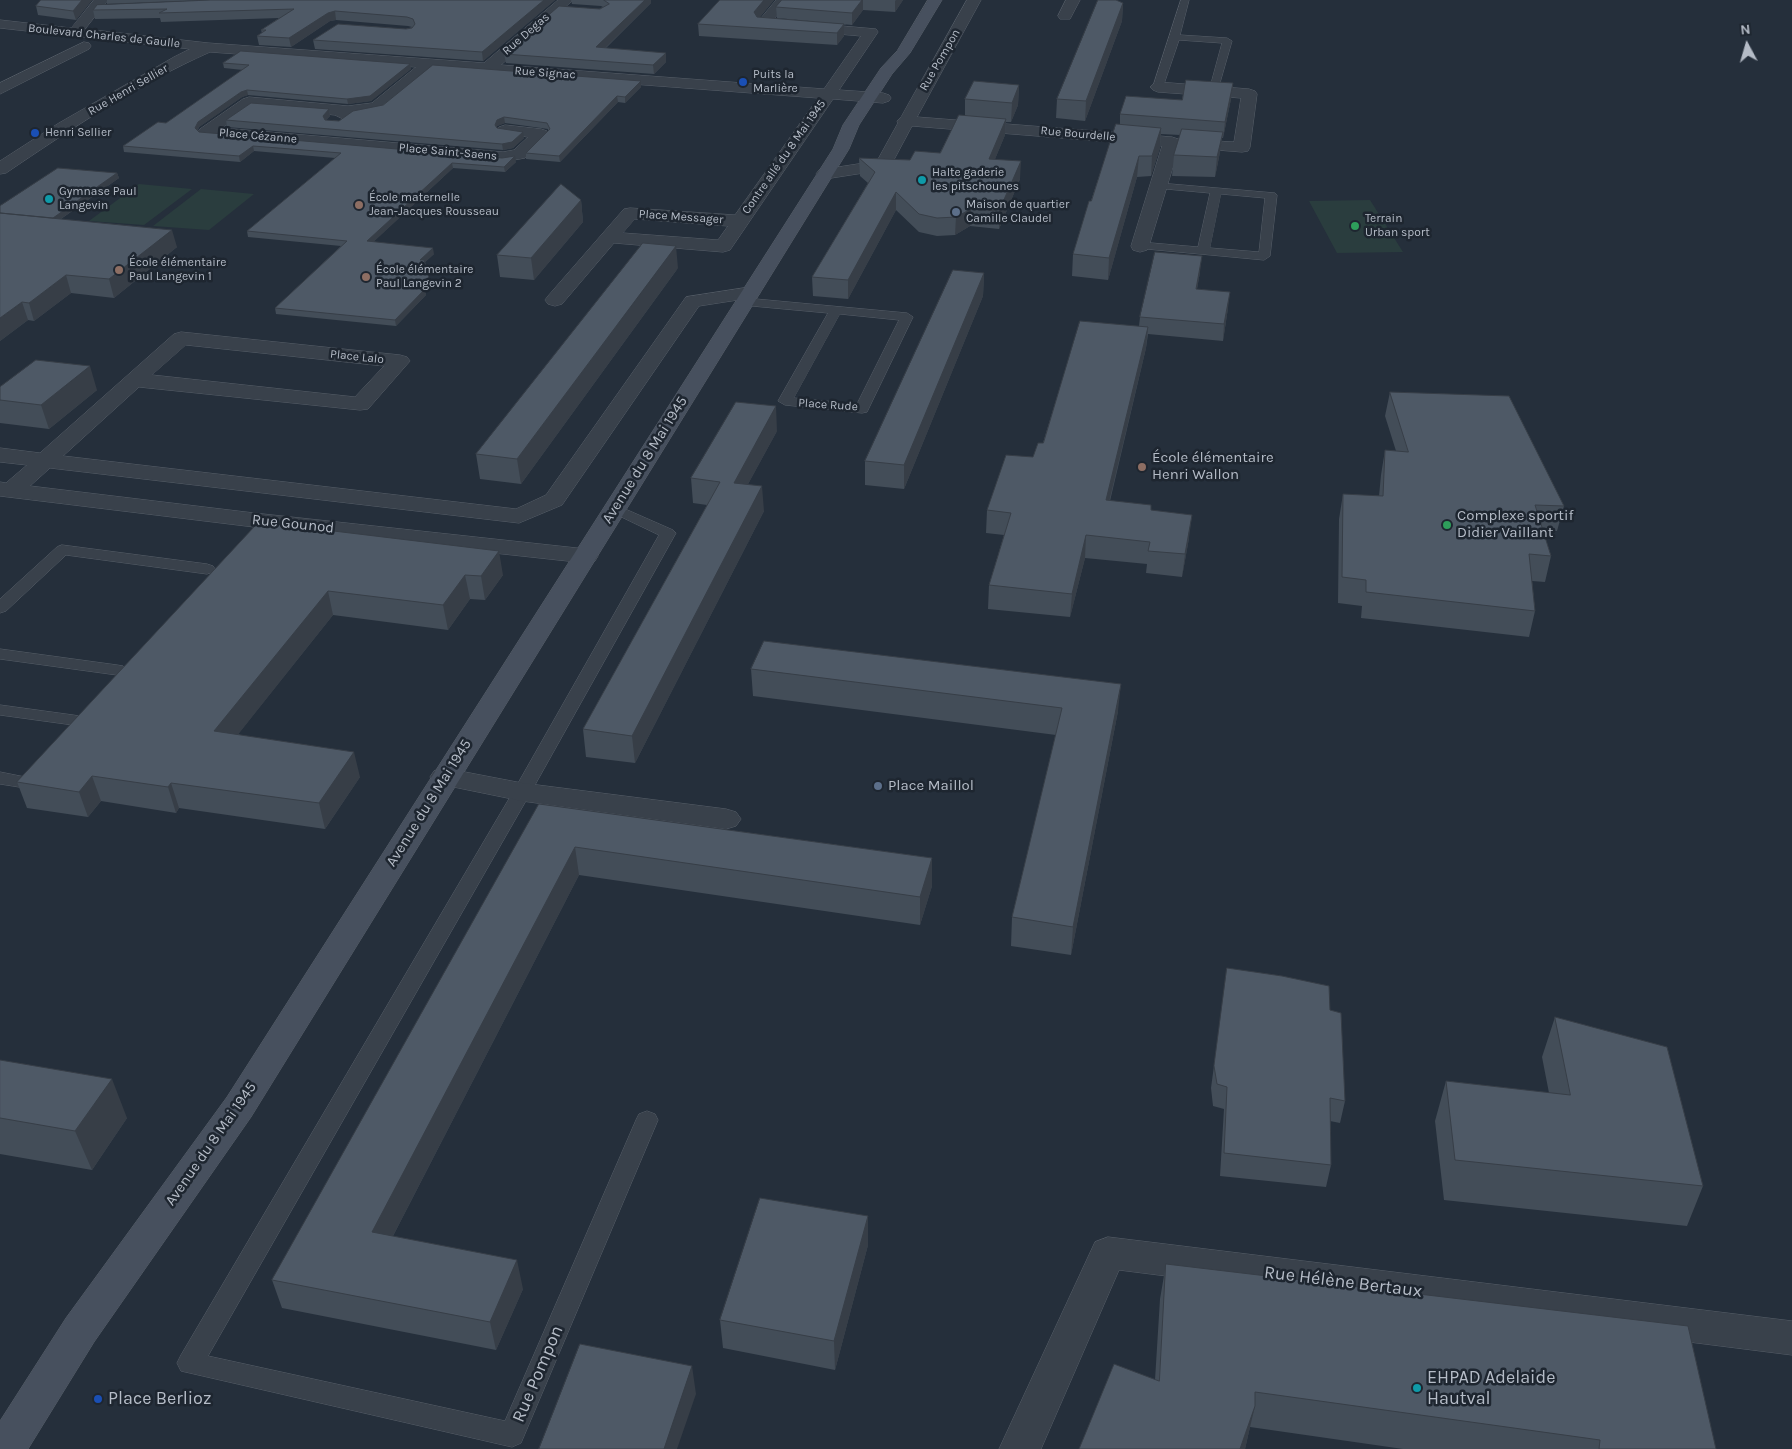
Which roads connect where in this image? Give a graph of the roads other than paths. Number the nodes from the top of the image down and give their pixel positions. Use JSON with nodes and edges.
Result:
{"nodes":[{"id":1,"x":783,"y":0,"type":"edge"},
{"id":2,"x":935,"y":0,"type":"edge"},
{"id":3,"x":974,"y":0,"type":"edge"},
{"id":4,"x":1073,"y":0,"type":"edge"},
{"id":5,"x":1185,"y":0,"type":"edge"},
{"id":6,"x":99,"y":6,"type":"edge"},
{"id":7,"x":565,"y":6,"type":"edge"},
{"id":8,"x":1065,"y":16,"type":"dead end"},
{"id":9,"x":0,"y":24,"type":"edge"},
{"id":10,"x":75,"y":32,"type":"junction"},
{"id":11,"x":1176,"y":37,"type":"junction"},
{"id":12,"x":314,"y":40,"type":"edge"},
{"id":13,"x":84,"y":46,"type":"dead end"},
{"id":14,"x":208,"y":47,"type":"junction"},
{"id":15,"x":292,"y":54,"type":"junction"},
{"id":16,"x":428,"y":65,"type":"junction"},
{"id":17,"x":487,"y":69,"type":"junction"},
{"id":18,"x":1158,"y":87,"type":"joint"},
{"id":19,"x":0,"y":89,"type":"edge"},
{"id":20,"x":1214,"y":91,"type":"junction"},
{"id":21,"x":828,"y":94,"type":"junction"},
{"id":22,"x":876,"y":98,"type":"junction"},
{"id":23,"x":348,"y":111,"type":"junction"},
{"id":24,"x":905,"y":121,"type":"junction"},
{"id":25,"x":505,"y":130,"type":"edge"},
{"id":26,"x":311,"y":140,"type":"junction"},
{"id":27,"x":1172,"y":142,"type":"junction"},
{"id":28,"x":0,"y":169,"type":"edge"},
{"id":29,"x":825,"y":174,"type":"junction"},
{"id":30,"x":1159,"y":186,"type":"junction"},
{"id":31,"x":1216,"y":190,"type":"junction"},
{"id":32,"x":740,"y":221,"type":"junction"},
{"id":33,"x":610,"y":237,"type":"junction"},
{"id":34,"x":1140,"y":246,"type":"joint"},
{"id":35,"x":1203,"y":251,"type":"junction"},
{"id":36,"x":747,"y":297,"type":"junction"},
{"id":37,"x":556,"y":300,"type":"dead end"},
{"id":38,"x":836,"y":310,"type":"junction"},
{"id":39,"x":135,"y":380,"type":"junction"},
{"id":40,"x":0,"y":456,"type":"edge"},
{"id":41,"x":44,"y":460,"type":"junction"},
{"id":42,"x":6,"y":490,"type":"edge"},
{"id":43,"x":616,"y":509,"type":"junction"},
{"id":44,"x":586,"y":556,"type":"junction"},
{"id":45,"x":207,"y":569,"type":"dead end"},
{"id":46,"x":0,"y":608,"type":"edge"},
{"id":47,"x":0,"y":654,"type":"edge"},
{"id":48,"x":117,"y":670,"type":"dead end"},
{"id":49,"x":0,"y":710,"type":"edge"},
{"id":50,"x":73,"y":720,"type":"edge"},
{"id":51,"x":444,"y":777,"type":"junction"},
{"id":52,"x":0,"y":778,"type":"edge"},
{"id":53,"x":18,"y":781,"type":"edge"},
{"id":54,"x":522,"y":792,"type":"junction"},
{"id":55,"x":726,"y":819,"type":"dead end"},
{"id":56,"x":647,"y":1120,"type":"dead end"},
{"id":57,"x":1792,"y":1338,"type":"edge"},
{"id":58,"x":5,"y":1449,"type":"edge"},
{"id":59,"x":1020,"y":1449,"type":"edge"}],
"edges":[{"from":1,"to":21,"type":"street","name":"Contre allé du 8 Mai 1945"},
{"from":2,"to":22,"type":"main road","name":"Avenue du 8 Mai 1945"},
{"from":3,"to":24,"type":"street","name":"Rue Pompon"},
{"from":4,"to":8,"type":"street"},
{"from":5,"to":11,"type":"lane"},
{"from":6,"to":10,"type":"street"},
{"from":7,"to":17,"type":"street","name":"Rue Degas"},
{"from":9,"to":10,"type":"street","name":"Boulevard Charles de Gaulle"},
{"from":10,"to":14,"type":"street","name":"Boulevard Charles de Gaulle"},
{"from":11,"to":18,"type":"lane"},
{"from":11,"to":20,"type":"lane"},
{"from":12,"to":15,"type":"street"},
{"from":13,"to":19,"type":"street"},
{"from":14,"to":15,"type":"street","name":"Rue Signac"},
{"from":14,"to":28,"type":"street","name":"Rue Henri Sellier"},
{"from":15,"to":16,"type":"street","name":"Rue Signac"},
{"from":16,"to":17,"type":"street","name":"Rue Signac"},
{"from":16,"to":23,"type":"street"},
{"from":17,"to":21,"type":"street","name":"Rue Signac"},
{"from":18,"to":20,"type":"street"},
{"from":20,"to":27,"type":"street","name":"Rue Bourdelle"},
{"from":21,"to":22,"type":"street","name":"Rue Signac"},
{"from":21,"to":32,"type":"street","name":"Contre allé du 8 Mai 1945"},
{"from":22,"to":29,"type":"main road","name":"Avenue du 8 Mai 1945"},
{"from":23,"to":26,"type":"street"},
{"from":23,"to":26,"type":"street","name":"Place Cézanne"},
{"from":24,"to":27,"type":"street","name":"Rue Bourdelle"},
{"from":24,"to":29,"type":"street","name":"Rue Pompon"},
{"from":25,"to":26,"type":"street","name":"Place Saint-Saens"},
{"from":27,"to":30,"type":"street"},
{"from":29,"to":36,"type":"main road","name":"Avenue du 8 Mai 1945"},
{"from":30,"to":31,"type":"lane"},
{"from":30,"to":34,"type":"street"},
{"from":31,"to":35,"type":"lane"},
{"from":31,"to":35,"type":"lane"},
{"from":32,"to":33,"type":"street","name":"Place Messager"},
{"from":32,"to":33,"type":"street","name":"Place Messager"},
{"from":33,"to":37,"type":"street","name":"Place Messager"},
{"from":34,"to":35,"type":"lane"},
{"from":36,"to":38,"type":"lane","name":"Place Rude"},
{"from":36,"to":41,"type":"street"},
{"from":36,"to":43,"type":"main road","name":"Avenue du 8 Mai 1945"},
{"from":38,"to":38,"type":"lane","name":"Place Rude"},
{"from":39,"to":39,"type":"street","name":"Place Lalo"},
{"from":39,"to":41,"type":"street","name":"Place Lalo"},
{"from":40,"to":41,"type":"street"},
{"from":41,"to":42,"type":"street","name":"Place Lalo"},
{"from":42,"to":44,"type":"street","name":"Rue Gounod"},
{"from":43,"to":44,"type":"main road","name":"Avenue du 8 Mai 1945"},
{"from":43,"to":54,"type":"lane"},
{"from":44,"to":51,"type":"main road","name":"Avenue du 8 Mai 1945"},
{"from":45,"to":46,"type":"lane"},
{"from":47,"to":48,"type":"lane"},
{"from":49,"to":50,"type":"lane"},
{"from":51,"to":54,"type":"street"},
{"from":51,"to":58,"type":"main road","name":"Avenue du 8 Mai 1945"},
{"from":52,"to":53,"type":"lane"},
{"from":54,"to":55,"type":"street"},
{"from":54,"to":56,"type":"lane","name":"Rue Pompon"},
{"from":57,"to":59,"type":"street","name":"Rue Hélène Bertaux"}]}
